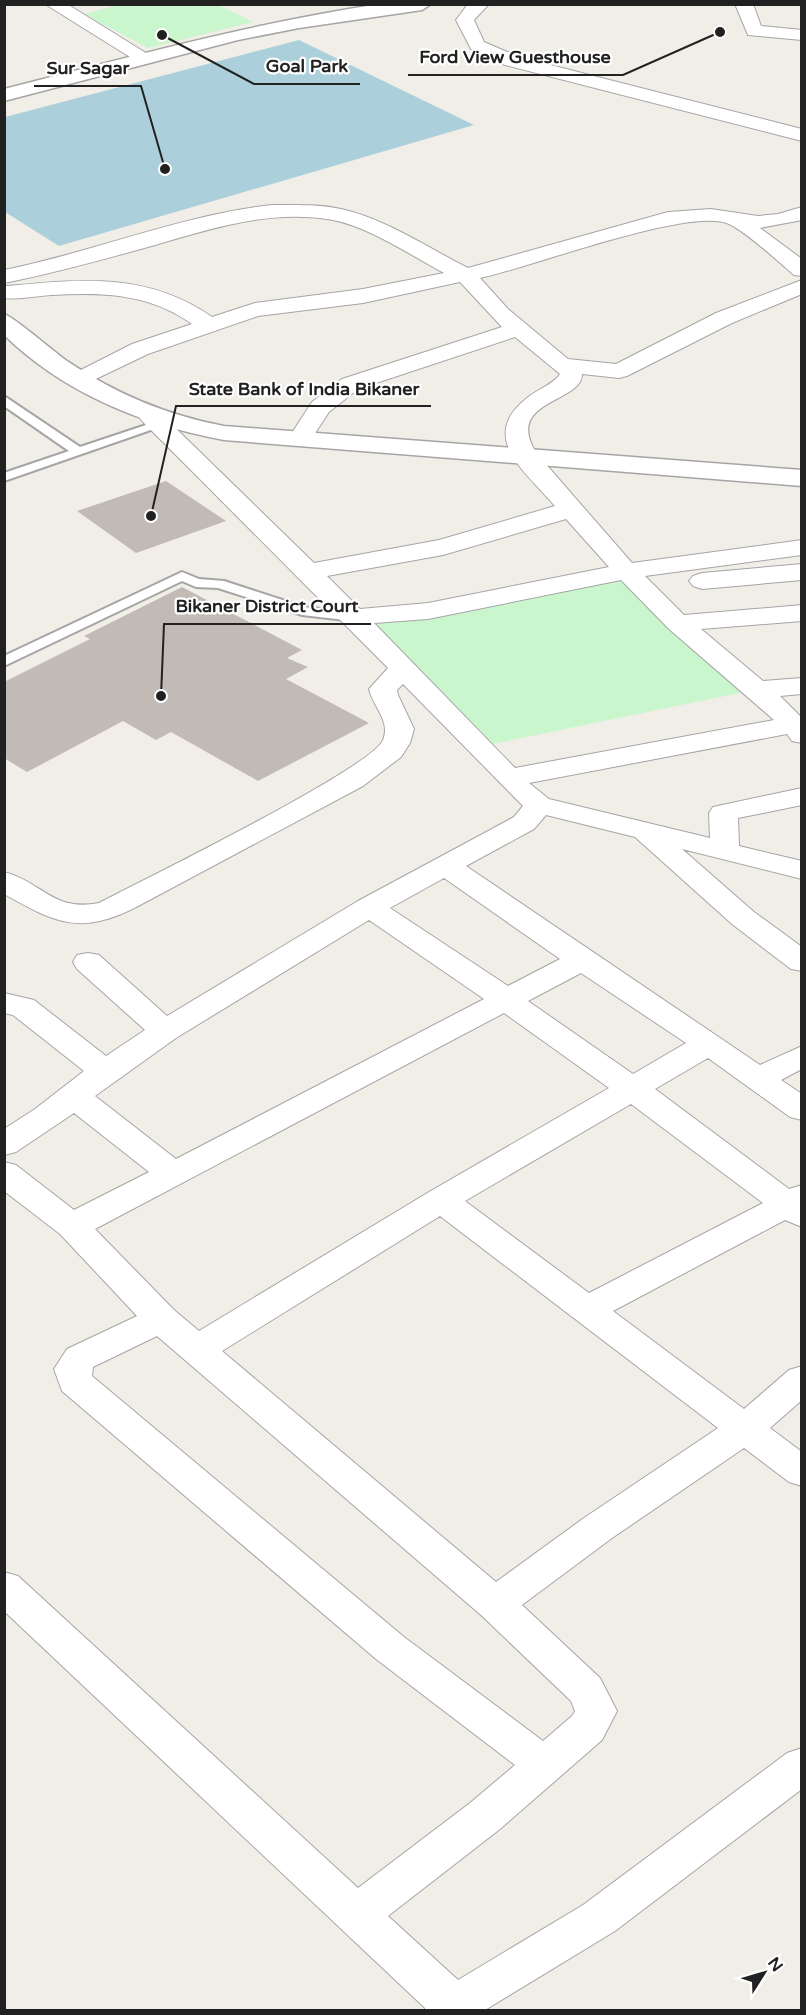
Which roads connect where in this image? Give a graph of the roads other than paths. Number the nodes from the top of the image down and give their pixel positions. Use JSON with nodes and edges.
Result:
{"nodes":[{"id":1,"x":422,"y":4,"type":"edge"},
{"id":2,"x":480,"y":4,"type":"edge"},
{"id":3,"x":744,"y":4,"type":"edge"},
{"id":4,"x":90,"y":7,"type":"dead end"},
{"id":5,"x":62,"y":9,"type":"edge"},
{"id":6,"x":801,"y":35,"type":"edge"},
{"id":7,"x":145,"y":58,"type":"junction"},
{"id":8,"x":4,"y":95,"type":"edge"},
{"id":9,"x":801,"y":135,"type":"edge"},
{"id":10,"x":801,"y":213,"type":"edge"},
{"id":11,"x":738,"y":221,"type":"junction"},
{"id":12,"x":801,"y":270,"type":"edge"},
{"id":13,"x":368,"y":272,"type":"dead end"},
{"id":14,"x":465,"y":275,"type":"junction"},
{"id":15,"x":4,"y":277,"type":"edge"},
{"id":16,"x":801,"y":286,"type":"edge"},
{"id":17,"x":4,"y":292,"type":"edge"},
{"id":18,"x":340,"y":300,"type":"junction"},
{"id":19,"x":4,"y":321,"type":"edge"},
{"id":20,"x":207,"y":324,"type":"junction"},
{"id":21,"x":518,"y":329,"type":"junction"},
{"id":22,"x":566,"y":366,"type":"junction"},
{"id":23,"x":79,"y":380,"type":"junction"},
{"id":24,"x":4,"y":400,"type":"edge"},
{"id":25,"x":155,"y":421,"type":"junction"},
{"id":26,"x":300,"y":439,"type":"junction"},
{"id":27,"x":78,"y":452,"type":"junction"},
{"id":28,"x":527,"y":458,"type":"junction"},
{"id":29,"x":4,"y":477,"type":"edge"},
{"id":30,"x":801,"y":478,"type":"edge"},
{"id":31,"x":572,"y":508,"type":"junction"},
{"id":32,"x":801,"y":547,"type":"edge"},
{"id":33,"x":308,"y":572,"type":"junction"},
{"id":34,"x":801,"y":572,"type":"edge"},
{"id":35,"x":634,"y":580,"type":"junction"},
{"id":36,"x":801,"y":613,"type":"edge"},
{"id":37,"x":354,"y":617,"type":"junction"},
{"id":38,"x":678,"y":623,"type":"junction"},
{"id":39,"x":4,"y":662,"type":"edge"},
{"id":40,"x":403,"y":668,"type":"junction"},
{"id":41,"x":801,"y":686,"type":"edge"},
{"id":42,"x":759,"y":689,"type":"junction"},
{"id":43,"x":797,"y":730,"type":"edge"},
{"id":44,"x":508,"y":778,"type":"junction"},
{"id":45,"x":801,"y":796,"type":"edge"},
{"id":46,"x":539,"y":805,"type":"junction"},
{"id":47,"x":645,"y":832,"type":"junction"},
{"id":48,"x":725,"y":852,"type":"junction"},
{"id":49,"x":447,"y":867,"type":"junction"},
{"id":50,"x":801,"y":870,"type":"edge"},
{"id":51,"x":4,"y":881,"type":"edge"},
{"id":52,"x":369,"y":908,"type":"junction"},
{"id":53,"x":582,"y":960,"type":"junction"},
{"id":54,"x":88,"y":962,"type":"dead end"},
{"id":55,"x":801,"y":962,"type":"edge"},
{"id":56,"x":506,"y":998,"type":"junction"},
{"id":57,"x":4,"y":1003,"type":"edge"},
{"id":58,"x":165,"y":1031,"type":"junction"},
{"id":59,"x":709,"y":1044,"type":"junction"},
{"id":60,"x":801,"y":1056,"type":"edge"},
{"id":61,"x":105,"y":1071,"type":"junction"},
{"id":62,"x":757,"y":1079,"type":"junction"},
{"id":63,"x":631,"y":1088,"type":"junction"},
{"id":64,"x":75,"y":1097,"type":"junction"},
{"id":65,"x":801,"y":1110,"type":"edge"},
{"id":66,"x":4,"y":1144,"type":"edge"},
{"id":67,"x":4,"y":1173,"type":"edge"},
{"id":68,"x":173,"y":1174,"type":"junction"},
{"id":69,"x":441,"y":1200,"type":"junction"},
{"id":70,"x":797,"y":1205,"type":"edge"},
{"id":71,"x":72,"y":1226,"type":"junction"},
{"id":72,"x":588,"y":1309,"type":"junction"},
{"id":73,"x":161,"y":1319,"type":"junction"},
{"id":74,"x":196,"y":1349,"type":"junction"},
{"id":75,"x":801,"y":1380,"type":"edge"},
{"id":76,"x":744,"y":1429,"type":"junction"},
{"id":77,"x":801,"y":1472,"type":"edge"},
{"id":78,"x":4,"y":1587,"type":"edge"},
{"id":79,"x":495,"y":1604,"type":"junction"},
{"id":80,"x":542,"y":1764,"type":"junction"},
{"id":81,"x":801,"y":1766,"type":"edge"},
{"id":82,"x":357,"y":1914,"type":"junction"},
{"id":83,"x":453,"y":2009,"type":"edge"}],
"edges":[{"from":1,"to":7,"type":"street"},
{"from":2,"to":9,"type":"street"},
{"from":3,"to":6,"type":"street"},
{"from":4,"to":5,"type":"street"},
{"from":5,"to":7,"type":"street"},
{"from":7,"to":8,"type":"street"},
{"from":10,"to":11,"type":"street"},
{"from":11,"to":12,"type":"street"},
{"from":11,"to":14,"type":"street"},
{"from":13,"to":18,"type":"street"},
{"from":14,"to":15,"type":"street"},
{"from":14,"to":18,"type":"street"},
{"from":14,"to":21,"type":"street"},
{"from":16,"to":22,"type":"street"},
{"from":17,"to":20,"type":"street"},
{"from":18,"to":20,"type":"street"},
{"from":19,"to":23,"type":"street"},
{"from":20,"to":23,"type":"street"},
{"from":21,"to":22,"type":"street"},
{"from":21,"to":26,"type":"street"},
{"from":22,"to":28,"type":"street"},
{"from":23,"to":25,"type":"street"},
{"from":24,"to":27,"type":"lane"},
{"from":25,"to":26,"type":"street"},
{"from":25,"to":27,"type":"lane"},
{"from":25,"to":33,"type":"street"},
{"from":26,"to":28,"type":"street"},
{"from":27,"to":29,"type":"lane"},
{"from":28,"to":30,"type":"street"},
{"from":28,"to":31,"type":"street"},
{"from":31,"to":33,"type":"street"},
{"from":31,"to":35,"type":"street"},
{"from":32,"to":35,"type":"street"},
{"from":33,"to":37,"type":"street"},
{"from":34,"to":35,"type":"street"},
{"from":35,"to":37,"type":"street"},
{"from":35,"to":38,"type":"street"},
{"from":36,"to":38,"type":"street"},
{"from":37,"to":39,"type":"lane"},
{"from":37,"to":40,"type":"street"},
{"from":38,"to":42,"type":"street"},
{"from":40,"to":44,"type":"street"},
{"from":40,"to":51,"type":"street"},
{"from":41,"to":42,"type":"street"},
{"from":42,"to":43,"type":"street"},
{"from":43,"to":44,"type":"street"},
{"from":44,"to":46,"type":"street"},
{"from":45,"to":48,"type":"street"},
{"from":46,"to":47,"type":"street"},
{"from":46,"to":49,"type":"street"},
{"from":47,"to":48,"type":"street"},
{"from":47,"to":55,"type":"street"},
{"from":48,"to":50,"type":"street"},
{"from":49,"to":52,"type":"street"},
{"from":49,"to":53,"type":"street"},
{"from":52,"to":56,"type":"street"},
{"from":52,"to":58,"type":"street"},
{"from":53,"to":56,"type":"street"},
{"from":53,"to":59,"type":"street"},
{"from":54,"to":58,"type":"street"},
{"from":56,"to":63,"type":"street"},
{"from":56,"to":68,"type":"street"},
{"from":57,"to":61,"type":"street"},
{"from":58,"to":61,"type":"street"},
{"from":59,"to":62,"type":"street"},
{"from":59,"to":63,"type":"street"},
{"from":60,"to":62,"type":"street"},
{"from":61,"to":64,"type":"street"},
{"from":62,"to":65,"type":"street"},
{"from":63,"to":69,"type":"street"},
{"from":63,"to":70,"type":"street"},
{"from":64,"to":66,"type":"street"},
{"from":64,"to":68,"type":"street"},
{"from":67,"to":71,"type":"street"},
{"from":68,"to":71,"type":"street"},
{"from":69,"to":72,"type":"street"},
{"from":69,"to":74,"type":"street"},
{"from":70,"to":72,"type":"street"},
{"from":71,"to":73,"type":"street"},
{"from":72,"to":76,"type":"street"},
{"from":73,"to":74,"type":"street"},
{"from":73,"to":80,"type":"street"},
{"from":74,"to":79,"type":"street"},
{"from":75,"to":76,"type":"street"},
{"from":76,"to":77,"type":"street"},
{"from":76,"to":79,"type":"street"},
{"from":78,"to":82,"type":"street"},
{"from":79,"to":80,"type":"street"},
{"from":80,"to":82,"type":"street"},
{"from":81,"to":83,"type":"street"},
{"from":82,"to":83,"type":"street"}]}
